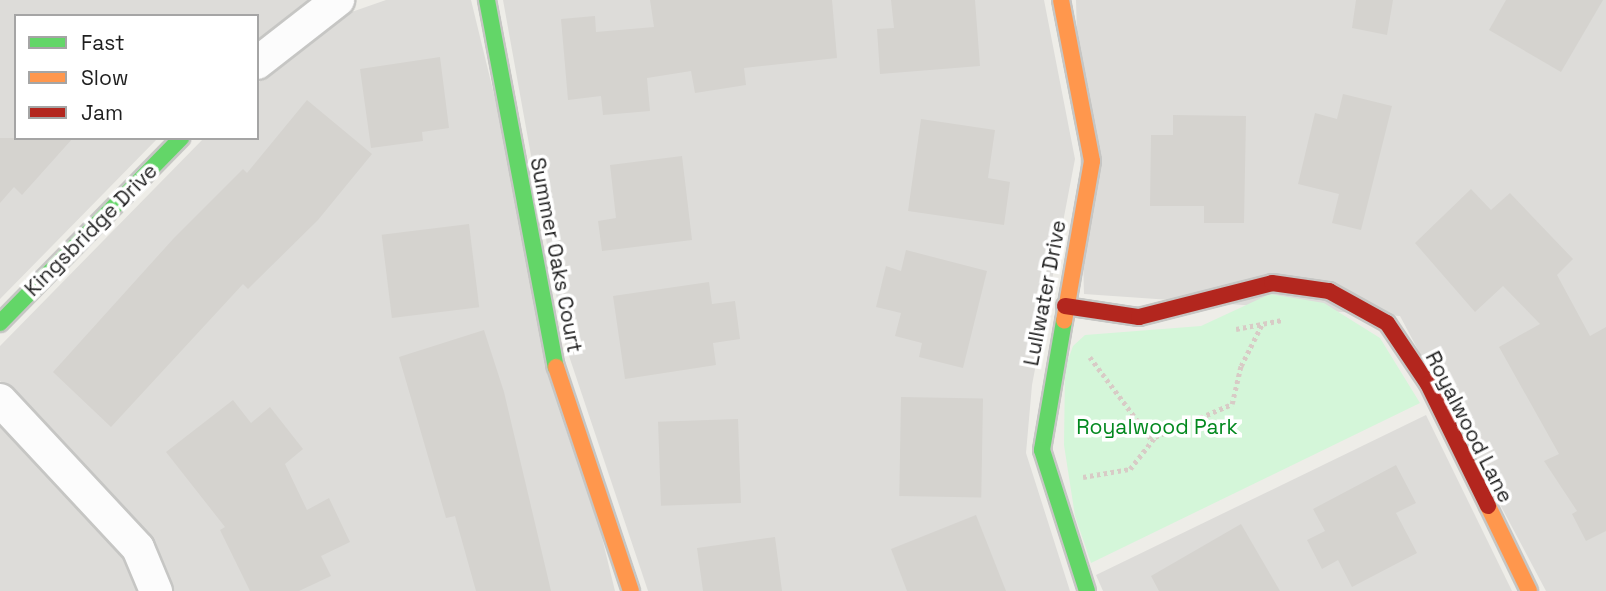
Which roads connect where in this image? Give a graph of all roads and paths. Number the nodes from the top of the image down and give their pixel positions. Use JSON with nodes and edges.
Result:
{"nodes":[{"id":1,"x":338,"y":0,"type":"edge"},
{"id":2,"x":487,"y":0,"type":"edge"},
{"id":3,"x":1061,"y":0,"type":"edge"},
{"id":4,"x":259,"y":61,"type":"edge"},
{"id":5,"x":179,"y":140,"type":"edge"},
{"id":6,"x":1064,"y":313,"type":"junction"},
{"id":7,"x":1292,"y":321,"type":"dead end"},
{"id":8,"x":0,"y":323,"type":"edge"},
{"id":9,"x":1262,"y":324,"type":"junction"},
{"id":10,"x":1221,"y":331,"type":"dead end"},
{"id":11,"x":1096,"y":351,"type":"dead end"},
{"id":12,"x":1088,"y":354,"type":"junction"},
{"id":13,"x":1078,"y":363,"type":"dead end"},
{"id":14,"x":0,"y":400,"type":"edge"},
{"id":15,"x":1152,"y":440,"type":"junction"},
{"id":16,"x":1075,"y":467,"type":"dead end"},
{"id":17,"x":1075,"y":479,"type":"junction"},
{"id":18,"x":1078,"y":491,"type":"dead end"},
{"id":19,"x":156,"y":591,"type":"edge"},
{"id":20,"x":631,"y":591,"type":"edge"},
{"id":21,"x":1087,"y":591,"type":"edge"},
{"id":22,"x":1529,"y":591,"type":"edge"}],
"edges":[{"from":1,"to":4,"type":"street"},
{"from":2,"to":20,"type":"street","name":"Summer Oaks Court"},
{"from":3,"to":6,"type":"street","name":"Lullwater Drive"},
{"from":5,"to":8,"type":"street","name":"Kingsbridge Drive"},
{"from":6,"to":12,"type":"path"},
{"from":6,"to":21,"type":"street","name":"Lullwater Drive"},
{"from":6,"to":22,"type":"street","name":"Royalwood Lane"},
{"from":7,"to":9,"type":"path"},
{"from":9,"to":10,"type":"path"},
{"from":9,"to":15,"type":"path"},
{"from":11,"to":12,"type":"path"},
{"from":12,"to":13,"type":"path"},
{"from":12,"to":15,"type":"path"},
{"from":14,"to":19,"type":"street"},
{"from":15,"to":17,"type":"path"},
{"from":16,"to":17,"type":"path"},
{"from":17,"to":18,"type":"path"}]}
